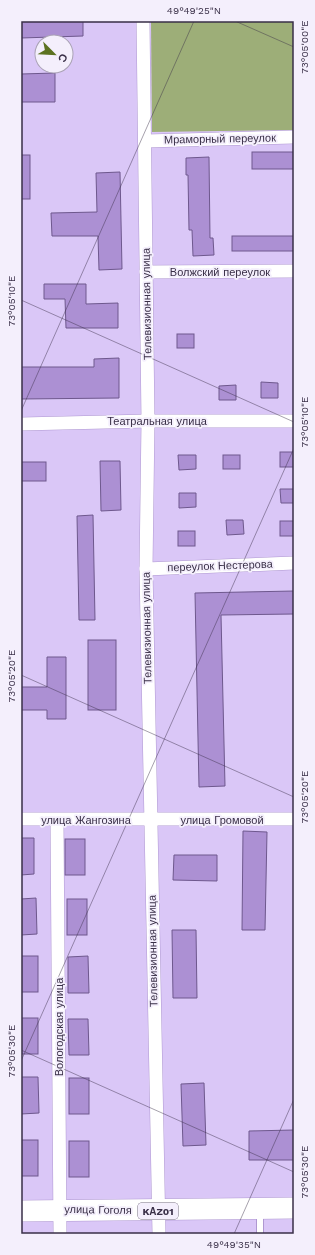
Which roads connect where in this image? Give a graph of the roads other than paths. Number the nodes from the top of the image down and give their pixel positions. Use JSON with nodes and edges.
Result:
{"nodes":[{"id":1,"x":143,"y":21,"type":"edge"},
{"id":2,"x":294,"y":137,"type":"edge"},
{"id":3,"x":146,"y":140,"type":"junction"},
{"id":4,"x":146,"y":272,"type":"junction"},
{"id":5,"x":294,"y":272,"type":"edge"},
{"id":6,"x":148,"y":421,"type":"junction"},
{"id":7,"x":294,"y":421,"type":"edge"},
{"id":8,"x":21,"y":424,"type":"edge"},
{"id":9,"x":294,"y":563,"type":"edge"},
{"id":10,"x":146,"y":569,"type":"junction"},
{"id":11,"x":21,"y":819,"type":"edge"},
{"id":12,"x":294,"y":819,"type":"edge"},
{"id":13,"x":57,"y":820,"type":"junction"},
{"id":14,"x":150,"y":820,"type":"junction"},
{"id":15,"x":294,"y":1208,"type":"edge"},
{"id":16,"x":260,"y":1209,"type":"junction"},
{"id":17,"x":60,"y":1210,"type":"junction"},
{"id":18,"x":21,"y":1211,"type":"edge"},
{"id":19,"x":159,"y":1211,"type":"junction"},
{"id":20,"x":60,"y":1234,"type":"edge"},
{"id":21,"x":159,"y":1234,"type":"edge"},
{"id":22,"x":260,"y":1234,"type":"edge"}],
"edges":[{"from":1,"to":3,"type":"street","name":"Телевизионная улица"},
{"from":2,"to":3,"type":"street","name":"Мраморный переулок"},
{"from":3,"to":4,"type":"street","name":"Телевизионная улица"},
{"from":4,"to":5,"type":"street","name":"Волжский переулок"},
{"from":4,"to":6,"type":"street","name":"Телевизионная улица"},
{"from":6,"to":7,"type":"street","name":"Театральная улица"},
{"from":6,"to":8,"type":"street","name":"Театральная улица"},
{"from":6,"to":10,"type":"street","name":"Телевизионная улица"},
{"from":9,"to":10,"type":"street","name":"переулок Нестерова"},
{"from":10,"to":14,"type":"street","name":"Телевизионная улица"},
{"from":11,"to":13,"type":"street","name":"улица Жангозина"},
{"from":12,"to":14,"type":"street","name":"улица Громовой"},
{"from":13,"to":14,"type":"street","name":"улица Жангозина"},
{"from":13,"to":17,"type":"street","name":"Вологодская улица"},
{"from":14,"to":19,"type":"street","name":"Телевизионная улица"},
{"from":15,"to":16,"type":"highway","name":"улица Гоголя","number":"KАZ01"},
{"from":16,"to":19,"type":"highway","name":"улица Гоголя","number":"KАZ01"},
{"from":16,"to":22,"type":"lane"},
{"from":17,"to":18,"type":"highway","name":"улица Гоголя","number":"KАZ01"},
{"from":17,"to":19,"type":"highway","name":"улица Гоголя","number":"KАZ01"},
{"from":17,"to":20,"type":"street","name":"Вологодская улица"},
{"from":19,"to":21,"type":"street","name":"Телевизионная улица"}]}
